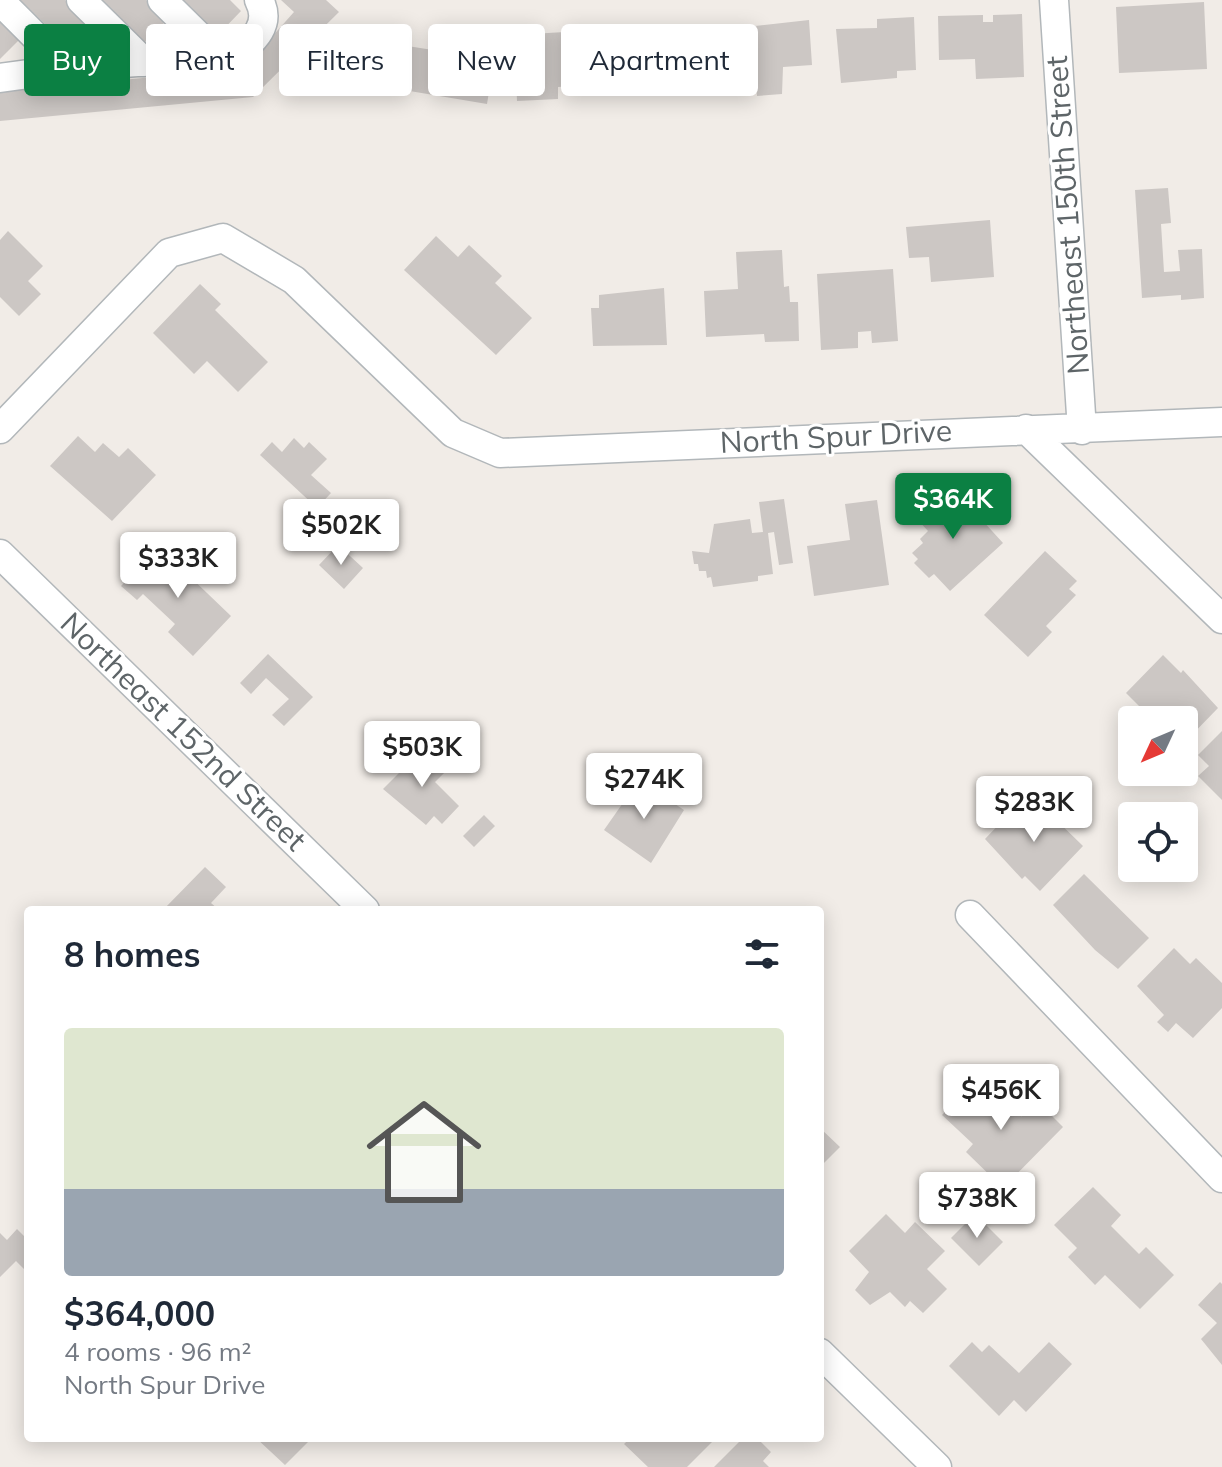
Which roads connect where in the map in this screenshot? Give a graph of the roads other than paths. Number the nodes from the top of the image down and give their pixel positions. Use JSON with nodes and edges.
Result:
{"nodes":[{"id":1,"x":81,"y":0,"type":"edge"},
{"id":2,"x":162,"y":0,"type":"edge"},
{"id":3,"x":259,"y":0,"type":"edge"},
{"id":4,"x":1054,"y":0,"type":"edge"},
{"id":5,"x":0,"y":1,"type":"edge"},
{"id":6,"x":186,"y":24,"type":"edge"},
{"id":7,"x":24,"y":25,"type":"edge"},
{"id":8,"x":263,"y":25,"type":"edge"},
{"id":9,"x":144,"y":62,"type":"joint"},
{"id":10,"x":130,"y":63,"type":"edge"},
{"id":11,"x":24,"y":75,"type":"edge"},
{"id":12,"x":0,"y":78,"type":"edge"},
{"id":13,"x":1222,"y":422,"type":"edge"},
{"id":14,"x":0,"y":429,"type":"edge"},
{"id":15,"x":1026,"y":429,"type":"junction"},
{"id":16,"x":1082,"y":430,"type":"junction"},
{"id":17,"x":0,"y":554,"type":"edge"},
{"id":18,"x":1222,"y":619,"type":"edge"},
{"id":19,"x":361,"y":906,"type":"edge"},
{"id":20,"x":970,"y":915,"type":"dead end"},
{"id":21,"x":1222,"y":1178,"type":"edge"},
{"id":22,"x":824,"y":1357,"type":"edge"},
{"id":23,"x":937,"y":1467,"type":"edge"}],
"edges":[{"from":1,"to":9,"type":"street"},
{"from":2,"to":6,"type":"street"},
{"from":3,"to":8,"type":"street"},
{"from":4,"to":16,"type":"street","name":"Northeast 150th Street"},
{"from":5,"to":7,"type":"street"},
{"from":9,"to":10,"type":"street"},
{"from":11,"to":12,"type":"street"},
{"from":13,"to":16,"type":"street","name":"North Spur Drive"},
{"from":14,"to":15,"type":"street","name":"North Spur Drive"},
{"from":15,"to":16,"type":"street","name":"North Spur Drive"},
{"from":15,"to":18,"type":"street"},
{"from":17,"to":19,"type":"street","name":"Northeast 152nd Street"},
{"from":20,"to":21,"type":"street"},
{"from":22,"to":23,"type":"street"}]}
